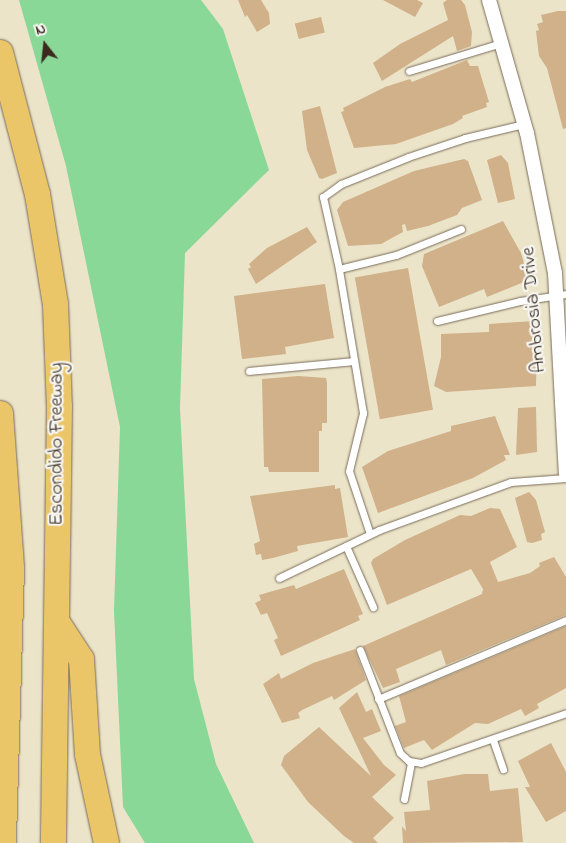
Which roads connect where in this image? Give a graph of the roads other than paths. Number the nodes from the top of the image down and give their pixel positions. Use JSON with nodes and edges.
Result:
{"nodes":[{"id":1,"x":488,"y":0,"type":"edge"},
{"id":2,"x":501,"y":43,"type":"junction"},
{"id":3,"x":0,"y":52,"type":"edge"},
{"id":4,"x":409,"y":71,"type":"dead end"},
{"id":5,"x":524,"y":124,"type":"junction"},
{"id":6,"x":461,"y":229,"type":"dead end"},
{"id":7,"x":339,"y":269,"type":"junction"},
{"id":8,"x":561,"y":294,"type":"edge"},
{"id":9,"x":437,"y":321,"type":"dead end"},
{"id":10,"x":354,"y":361,"type":"junction"},
{"id":11,"x":249,"y":371,"type":"dead end"},
{"id":12,"x":0,"y":413,"type":"edge"},
{"id":13,"x":566,"y":474,"type":"edge"},
{"id":14,"x":566,"y":478,"type":"edge"},
{"id":15,"x":370,"y":534,"type":"junction"},
{"id":16,"x":346,"y":546,"type":"junction"},
{"id":17,"x":280,"y":578,"type":"dead end"},
{"id":18,"x":373,"y":607,"type":"dead end"},
{"id":19,"x":566,"y":620,"type":"edge"},
{"id":20,"x":57,"y":622,"type":"junction"},
{"id":21,"x":360,"y":650,"type":"dead end"},
{"id":22,"x":378,"y":698,"type":"junction"},
{"id":23,"x":566,"y":714,"type":"edge"},
{"id":24,"x":493,"y":740,"type":"junction"},
{"id":25,"x":412,"y":762,"type":"junction"},
{"id":26,"x":503,"y":769,"type":"dead end"},
{"id":27,"x":404,"y":799,"type":"dead end"},
{"id":28,"x":2,"y":802,"type":"edge"},
{"id":29,"x":3,"y":843,"type":"edge"},
{"id":30,"x":53,"y":843,"type":"edge"},
{"id":31,"x":106,"y":843,"type":"edge"}],
"edges":[{"from":1,"to":2,"type":"street","name":"Ambrosia Drive"},
{"from":2,"to":4,"type":"lane"},
{"from":2,"to":5,"type":"street","name":"Ambrosia Drive"},
{"from":3,"to":20,"type":"highway","name":"Escondido Freeway"},
{"from":5,"to":7,"type":"lane"},
{"from":5,"to":8,"type":"street","name":"Ambrosia Drive"},
{"from":6,"to":7,"type":"lane"},
{"from":7,"to":10,"type":"lane"},
{"from":8,"to":9,"type":"lane"},
{"from":8,"to":13,"type":"street","name":"Ambrosia Drive"},
{"from":10,"to":11,"type":"lane"},
{"from":10,"to":15,"type":"lane"},
{"from":12,"to":28,"type":"highway"},
{"from":14,"to":15,"type":"lane"},
{"from":15,"to":16,"type":"lane"},
{"from":16,"to":17,"type":"lane"},
{"from":16,"to":18,"type":"lane"},
{"from":19,"to":22,"type":"lane"},
{"from":20,"to":30,"type":"highway","name":"Escondido Freeway"},
{"from":20,"to":31,"type":"highway"},
{"from":21,"to":22,"type":"lane"},
{"from":22,"to":25,"type":"lane"},
{"from":23,"to":24,"type":"lane"},
{"from":24,"to":25,"type":"lane"},
{"from":24,"to":26,"type":"lane"},
{"from":25,"to":27,"type":"lane"},
{"from":28,"to":29,"type":"highway"}]}
